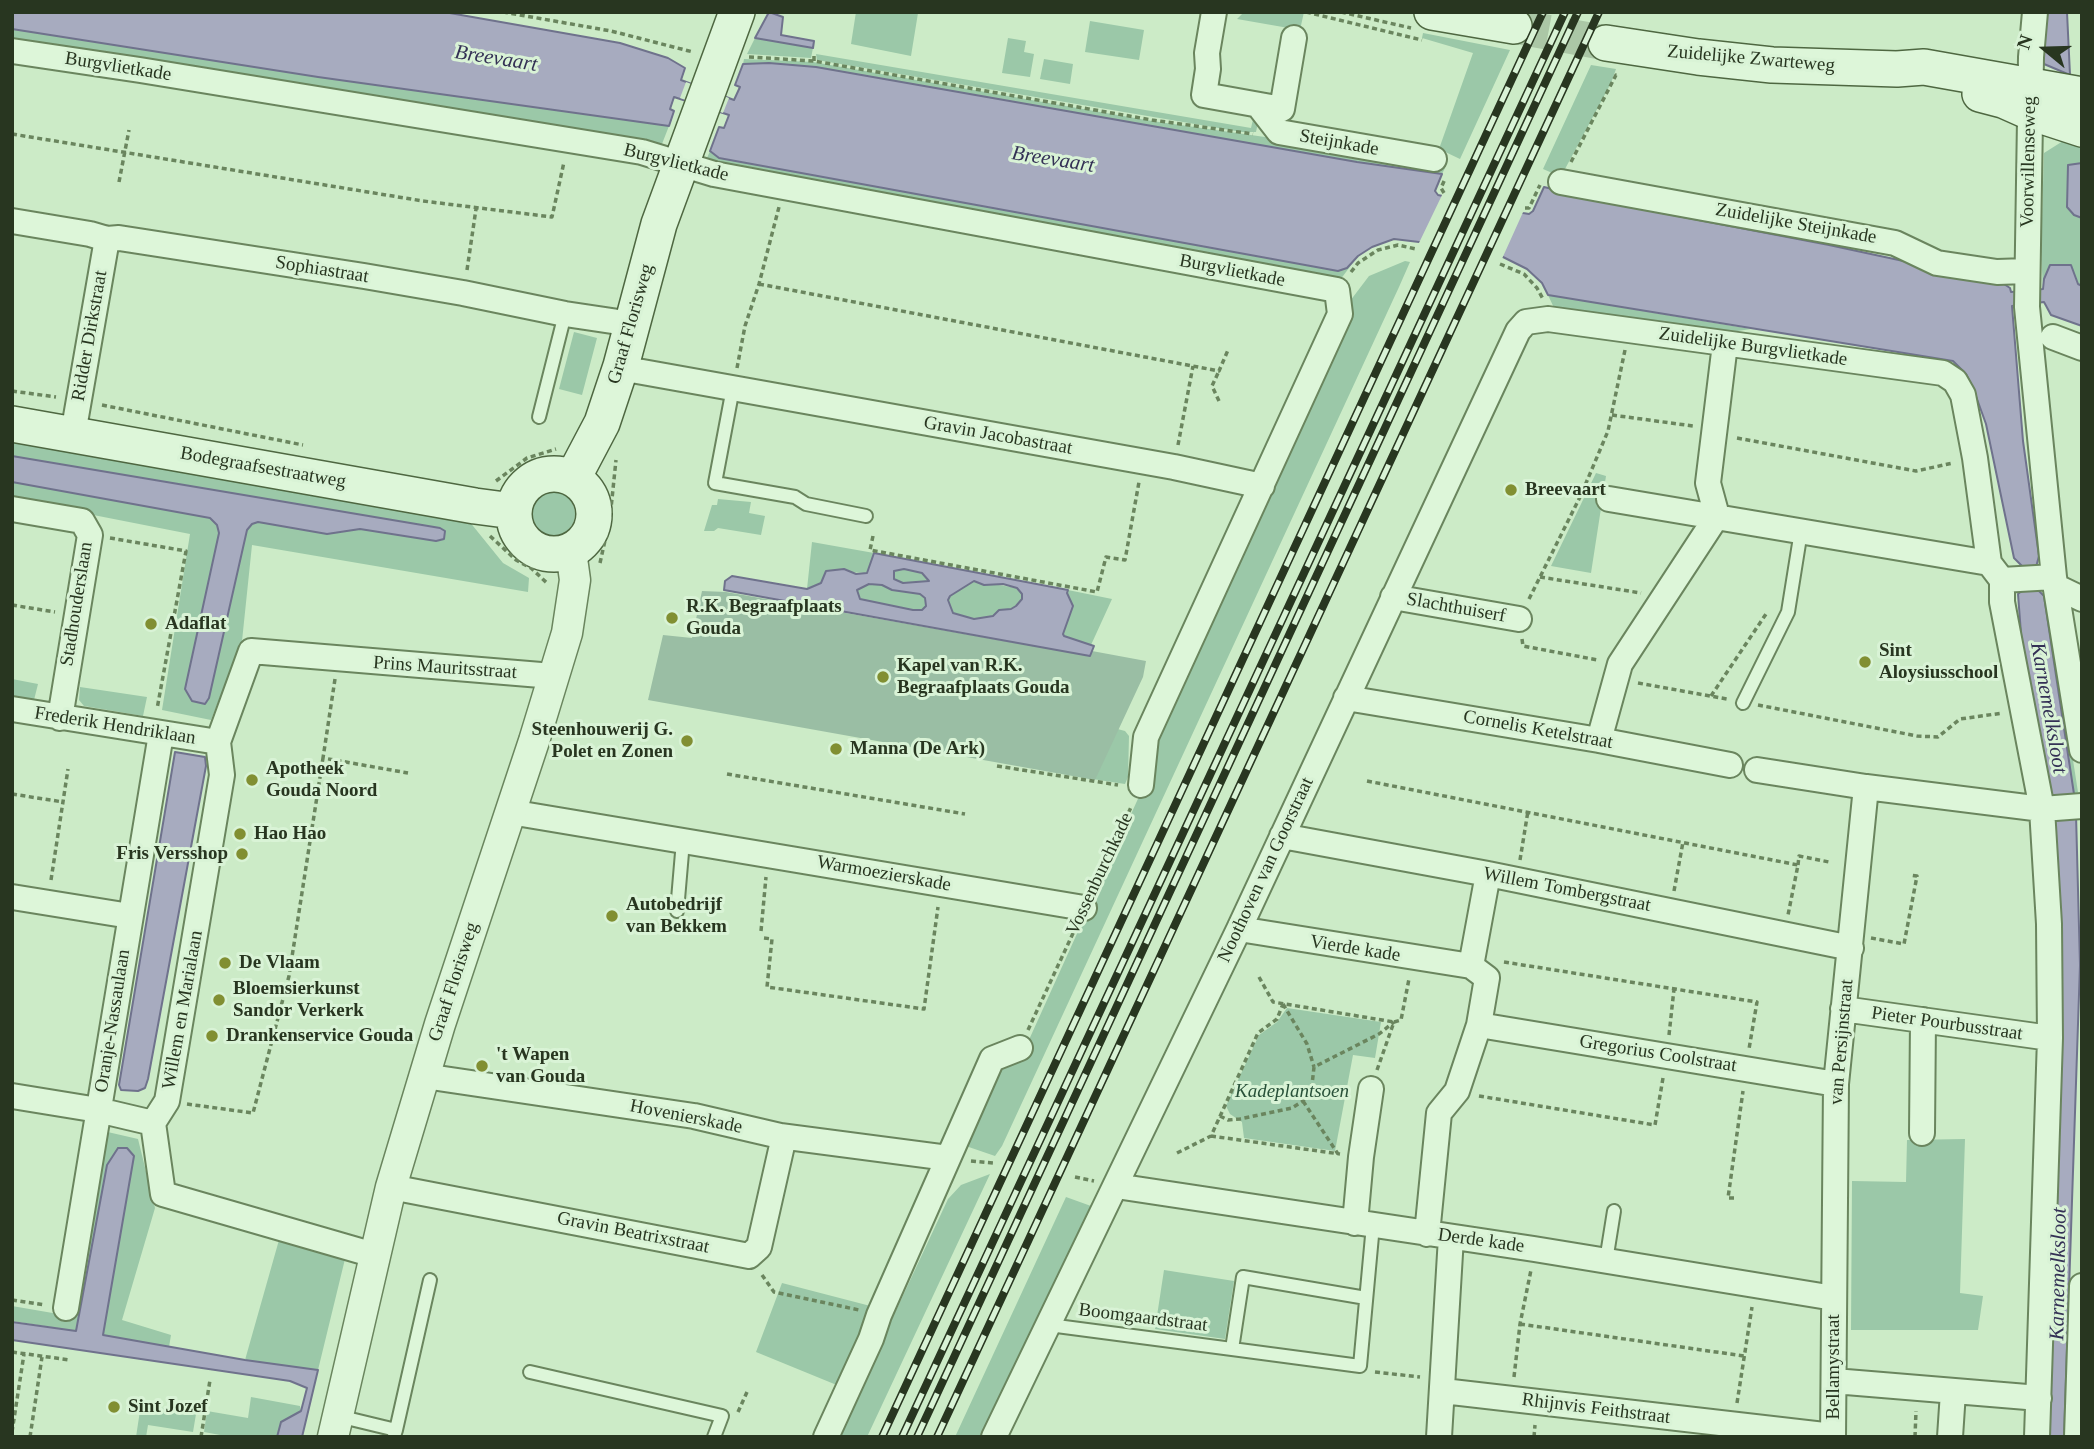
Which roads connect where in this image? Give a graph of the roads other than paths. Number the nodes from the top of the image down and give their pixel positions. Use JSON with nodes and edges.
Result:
{"nodes":[{"id":1,"x":737,"y":12,"type":"edge"},
{"id":2,"x":1214,"y":12,"type":"edge"},
{"id":3,"x":2035,"y":12,"type":"edge"},
{"id":4,"x":1427,"y":26,"type":"edge"},
{"id":5,"x":1514,"y":26,"type":"tunnel mouth"},
{"id":6,"x":1294,"y":38,"type":"dead end"},
{"id":7,"x":1606,"y":43,"type":"tunnel mouth"},
{"id":8,"x":12,"y":51,"type":"edge"},
{"id":9,"x":2082,"y":95,"type":"edge"},
{"id":10,"x":2030,"y":98,"type":"junction"},
{"id":11,"x":1258,"y":105,"type":"junction"},
{"id":12,"x":2082,"y":129,"type":"edge"},
{"id":13,"x":680,"y":166,"type":"junction"},
{"id":14,"x":1440,"y":167,"type":"road end"},
{"id":15,"x":1561,"y":181,"type":"road end"},
{"id":16,"x":12,"y":222,"type":"edge"},
{"id":17,"x":107,"y":239,"type":"junction"},
{"id":18,"x":2027,"y":298,"type":"junction"},
{"id":19,"x":565,"y":314,"type":"junction"},
{"id":20,"x":1548,"y":319,"type":"joint"},
{"id":21,"x":632,"y":324,"type":"junction"},
{"id":22,"x":2053,"y":337,"type":"dead end"},
{"id":23,"x":1725,"y":344,"type":"junction"},
{"id":24,"x":2082,"y":348,"type":"edge"},
{"id":25,"x":621,"y":366,"type":"junction"},
{"id":26,"x":733,"y":388,"type":"junction"},
{"id":27,"x":75,"y":417,"type":"junction"},
{"id":28,"x":539,"y":417,"type":"dead end"},
{"id":29,"x":12,"y":424,"type":"edge"},
{"id":30,"x":569,"y":462,"type":"junction"},
{"id":31,"x":1262,"y":486,"type":"junction"},
{"id":32,"x":1609,"y":499,"type":"dead end"},
{"id":33,"x":12,"y":509,"type":"edge"},
{"id":34,"x":499,"y":509,"type":"junction"},
{"id":35,"x":866,"y":516,"type":"dead end"},
{"id":36,"x":1717,"y":516,"type":"junction"},
{"id":37,"x":1801,"y":531,"type":"junction"},
{"id":38,"x":573,"y":565,"type":"junction"},
{"id":39,"x":2027,"y":577,"type":"junction"},
{"id":40,"x":1393,"y":597,"type":"junction"},
{"id":41,"x":2082,"y":599,"type":"edge"},
{"id":42,"x":1519,"y":618,"type":"road end"},
{"id":43,"x":2073,"y":649,"type":"edge"},
{"id":44,"x":251,"y":651,"type":"joint"},
{"id":45,"x":553,"y":676,"type":"junction"},
{"id":46,"x":1346,"y":698,"type":"junction"},
{"id":47,"x":1744,"y":703,"type":"road end"},
{"id":48,"x":12,"y":709,"type":"edge"},
{"id":49,"x":60,"y":718,"type":"junction"},
{"id":50,"x":156,"y":733,"type":"junction"},
{"id":51,"x":1599,"y":740,"type":"junction"},
{"id":52,"x":218,"y":742,"type":"junction"},
{"id":53,"x":2082,"y":750,"type":"edge"},
{"id":54,"x":1730,"y":765,"type":"dead end"},
{"id":55,"x":1757,"y":770,"type":"dead end"},
{"id":56,"x":1140,"y":783,"type":"road end"},
{"id":57,"x":1866,"y":787,"type":"junction"},
{"id":58,"x":2063,"y":807,"type":"edge"},
{"id":59,"x":510,"y":812,"type":"junction"},
{"id":60,"x":1282,"y":836,"type":"junction"},
{"id":61,"x":683,"y":841,"type":"junction"},
{"id":62,"x":1488,"y":874,"type":"junction"},
{"id":63,"x":12,"y":897,"type":"edge"},
{"id":64,"x":1084,"y":908,"type":"road end"},
{"id":65,"x":677,"y":911,"type":"dead end"},
{"id":66,"x":130,"y":916,"type":"junction"},
{"id":67,"x":1239,"y":929,"type":"junction"},
{"id":68,"x":1851,"y":941,"type":"junction"},
{"id":69,"x":1471,"y":966,"type":"junction"},
{"id":70,"x":1843,"y":1009,"type":"junction"},
{"id":71,"x":1923,"y":1020,"type":"junction"},
{"id":72,"x":1479,"y":1025,"type":"junction"},
{"id":73,"x":2050,"y":1038,"type":"junction"},
{"id":74,"x":1020,"y":1048,"type":"road end"},
{"id":75,"x":424,"y":1076,"type":"junction"},
{"id":76,"x":1836,"y":1084,"type":"junction"},
{"id":77,"x":1371,"y":1089,"type":"road end"},
{"id":78,"x":12,"y":1096,"type":"edge"},
{"id":79,"x":98,"y":1110,"type":"junction"},
{"id":80,"x":153,"y":1123,"type":"junction"},
{"id":81,"x":1922,"y":1133,"type":"dead end"},
{"id":82,"x":780,"y":1136,"type":"junction"},
{"id":83,"x":947,"y":1158,"type":"junction"},
{"id":84,"x":1116,"y":1186,"type":"junction"},
{"id":85,"x":391,"y":1187,"type":"junction"},
{"id":86,"x":1614,"y":1211,"type":"dead end"},
{"id":87,"x":1364,"y":1224,"type":"junction"},
{"id":88,"x":1439,"y":1235,"type":"junction"},
{"id":89,"x":374,"y":1255,"type":"junction"},
{"id":90,"x":1606,"y":1261,"type":"junction"},
{"id":91,"x":430,"y":1280,"type":"dead end"},
{"id":92,"x":2082,"y":1286,"type":"edge"},
{"id":93,"x":1834,"y":1297,"type":"junction"},
{"id":94,"x":1366,"y":1298,"type":"junction"},
{"id":95,"x":66,"y":1308,"type":"road end"},
{"id":96,"x":1049,"y":1325,"type":"junction"},
{"id":97,"x":1232,"y":1349,"type":"junction"},
{"id":98,"x":530,"y":1372,"type":"dead end"},
{"id":99,"x":1834,"y":1381,"type":"junction"},
{"id":100,"x":1443,"y":1385,"type":"junction"},
{"id":101,"x":1953,"y":1392,"type":"junction"},
{"id":102,"x":2039,"y":1398,"type":"junction"},
{"id":103,"x":335,"y":1427,"type":"edge"},
{"id":104,"x":395,"y":1433,"type":"edge"},
{"id":105,"x":714,"y":1437,"type":"edge"},
{"id":106,"x":826,"y":1437,"type":"edge"},
{"id":107,"x":996,"y":1437,"type":"edge"},
{"id":108,"x":1439,"y":1437,"type":"edge"},
{"id":109,"x":1833,"y":1437,"type":"edge"},
{"id":110,"x":1950,"y":1437,"type":"edge"},
{"id":111,"x":2037,"y":1437,"type":"edge"},
{"id":112,"x":2077,"y":1437,"type":"edge"}],
"edges":[{"from":1,"to":13,"type":"main road","name":"Graaf Florisweg"},
{"from":2,"to":11,"type":"street"},
{"from":3,"to":10,"type":"street","name":"Voorwillenseweg"},
{"from":4,"to":5,"type":"main road"},
{"from":6,"to":11,"type":"street"},
{"from":7,"to":10,"type":"main road","name":"Zuidelijke Zwarteweg"},
{"from":8,"to":13,"type":"street","name":"Burgvlietkade"},
{"from":9,"to":10,"type":"main road"},
{"from":10,"to":12,"type":"main road"},
{"from":10,"to":18,"type":"street","name":"Voorwillenseweg"},
{"from":11,"to":14,"type":"street","name":"Steijnkade"},
{"from":13,"to":21,"type":"main road","name":"Graaf Florisweg"},
{"from":13,"to":31,"type":"street","name":"Burgvlietkade"},
{"from":15,"to":18,"type":"street","name":"Zuidelijke Steijnkade"},
{"from":16,"to":17,"type":"street","name":"Sophiastraat"},
{"from":17,"to":19,"type":"street","name":"Sophiastraat"},
{"from":17,"to":27,"type":"street","name":"Ridder Dirkstraat"},
{"from":18,"to":39,"type":"street"},
{"from":19,"to":21,"type":"street","name":"Sophiastraat"},
{"from":19,"to":28,"type":"lane"},
{"from":20,"to":23,"type":"street","name":"Zuidelijke Burgvlietkade"},
{"from":20,"to":40,"type":"street","name":"Noothoven van Goorstraat"},
{"from":21,"to":25,"type":"main road","name":"Graaf Florisweg"},
{"from":22,"to":24,"type":"street"},
{"from":23,"to":36,"type":"street"},
{"from":23,"to":39,"type":"street","name":"Zuidelijke Burgvlietkade"},
{"from":25,"to":26,"type":"street","name":"Gravin Jacobastraat"},
{"from":25,"to":30,"type":"main road","name":"Graaf Florisweg"},
{"from":26,"to":31,"type":"street","name":"Gravin Jacobastraat"},
{"from":26,"to":35,"type":"lane"},
{"from":27,"to":29,"type":"main road","name":"Bodegraafsestraatweg"},
{"from":27,"to":34,"type":"main road","name":"Bodegraafsestraatweg"},
{"from":30,"to":34,"type":"main road"},
{"from":30,"to":38,"type":"main road"},
{"from":31,"to":56,"type":"street"},
{"from":32,"to":36,"type":"street"},
{"from":33,"to":49,"type":"street","name":"Stadhouderslaan"},
{"from":34,"to":38,"type":"main road"},
{"from":36,"to":37,"type":"street"},
{"from":36,"to":51,"type":"street"},
{"from":37,"to":39,"type":"street"},
{"from":37,"to":47,"type":"lane"},
{"from":38,"to":45,"type":"street","name":"Graaf Florisweg"},
{"from":39,"to":41,"type":"street"},
{"from":39,"to":43,"type":"street"},
{"from":39,"to":58,"type":"street"},
{"from":40,"to":42,"type":"street","name":"Slachthuiserf"},
{"from":40,"to":46,"type":"street","name":"Noothoven van Goorstraat"},
{"from":43,"to":53,"type":"street"},
{"from":44,"to":45,"type":"street","name":"Prins Mauritsstraat"},
{"from":44,"to":52,"type":"street","name":"Willem en Marialaan"},
{"from":45,"to":59,"type":"street","name":"Graaf Florisweg"},
{"from":46,"to":51,"type":"street","name":"Cornelis Ketelstraat"},
{"from":46,"to":60,"type":"street","name":"Noothoven van Goorstraat"},
{"from":48,"to":49,"type":"street","name":"Frederik Hendriklaan"},
{"from":49,"to":50,"type":"street","name":"Frederik Hendriklaan"},
{"from":50,"to":52,"type":"street","name":"Frederik Hendriklaan"},
{"from":50,"to":66,"type":"street","name":"Oranje-Nassaulaan"},
{"from":51,"to":54,"type":"street","name":"Cornelis Ketelstraat"},
{"from":52,"to":80,"type":"street","name":"Willem en Marialaan"},
{"from":55,"to":57,"type":"street"},
{"from":57,"to":58,"type":"street"},
{"from":57,"to":68,"type":"street","name":"van Persijnstraat"},
{"from":58,"to":73,"type":"street"},
{"from":59,"to":61,"type":"street","name":"Warmoezierskade"},
{"from":59,"to":75,"type":"street","name":"Graaf Florisweg"},
{"from":60,"to":62,"type":"street","name":"Willem Tombergstraat"},
{"from":60,"to":67,"type":"street","name":"Noothoven van Goorstraat"},
{"from":61,"to":64,"type":"street","name":"Warmoezierskade"},
{"from":61,"to":65,"type":"lane"},
{"from":62,"to":68,"type":"street","name":"Willem Tombergstraat"},
{"from":62,"to":69,"type":"street"},
{"from":63,"to":66,"type":"street"},
{"from":66,"to":79,"type":"street","name":"Oranje-Nassaulaan"},
{"from":67,"to":69,"type":"street","name":"Vierde kade"},
{"from":67,"to":84,"type":"street","name":"Noothoven van Goorstraat"},
{"from":68,"to":70,"type":"street","name":"van Persijnstraat"},
{"from":69,"to":72,"type":"street"},
{"from":70,"to":71,"type":"street","name":"Pieter Pourbusstraat"},
{"from":70,"to":76,"type":"street","name":"van Persijnstraat"},
{"from":71,"to":73,"type":"street","name":"Pieter Pourbusstraat"},
{"from":71,"to":81,"type":"street"},
{"from":72,"to":76,"type":"street","name":"Gregorius Coolstraat"},
{"from":72,"to":88,"type":"street"},
{"from":73,"to":102,"type":"street"},
{"from":74,"to":83,"type":"street"},
{"from":75,"to":82,"type":"street","name":"Hovenierskade"},
{"from":75,"to":85,"type":"street","name":"Graaf Florisweg"},
{"from":76,"to":93,"type":"street","name":"van Persijnstraat"},
{"from":77,"to":87,"type":"street"},
{"from":78,"to":79,"type":"street"},
{"from":79,"to":80,"type":"street"},
{"from":79,"to":95,"type":"street","name":"Oranje-Nassaulaan"},
{"from":80,"to":89,"type":"street"},
{"from":82,"to":83,"type":"street","name":"Hovenierskade"},
{"from":82,"to":85,"type":"street","name":"Gravin Beatrixstraat"},
{"from":83,"to":106,"type":"street"},
{"from":84,"to":87,"type":"street","name":"Derde kade"},
{"from":84,"to":96,"type":"street","name":"Noothoven van Goorstraat"},
{"from":85,"to":89,"type":"street","name":"Graaf Florisweg"},
{"from":86,"to":90,"type":"lane"},
{"from":87,"to":88,"type":"street","name":"Derde kade"},
{"from":87,"to":94,"type":"lane"},
{"from":88,"to":90,"type":"street","name":"Derde kade"},
{"from":88,"to":100,"type":"street"},
{"from":89,"to":103,"type":"street","name":"Graaf Florisweg"},
{"from":90,"to":93,"type":"street","name":"Derde kade"},
{"from":91,"to":104,"type":"lane","name":"Graaf Florisweg"},
{"from":92,"to":112,"type":"street"},
{"from":93,"to":99,"type":"street","name":"Bellamystraat"},
{"from":94,"to":97,"type":"lane","name":"Boomgaardstraat"},
{"from":94,"to":97,"type":"lane","name":"Boomgaardstraat"},
{"from":96,"to":97,"type":"lane","name":"Boomgaardstraat"},
{"from":96,"to":107,"type":"street","name":"Noothoven van Goorstraat"},
{"from":98,"to":105,"type":"lane"},
{"from":99,"to":101,"type":"street"},
{"from":99,"to":109,"type":"street","name":"Bellamystraat"},
{"from":100,"to":108,"type":"street"},
{"from":100,"to":109,"type":"street","name":"Rhijnvis Feithstraat"},
{"from":101,"to":102,"type":"street"},
{"from":101,"to":110,"type":"street"},
{"from":102,"to":111,"type":"street"},
{"from":103,"to":104,"type":"lane","name":"Graaf Florisweg"}]}
